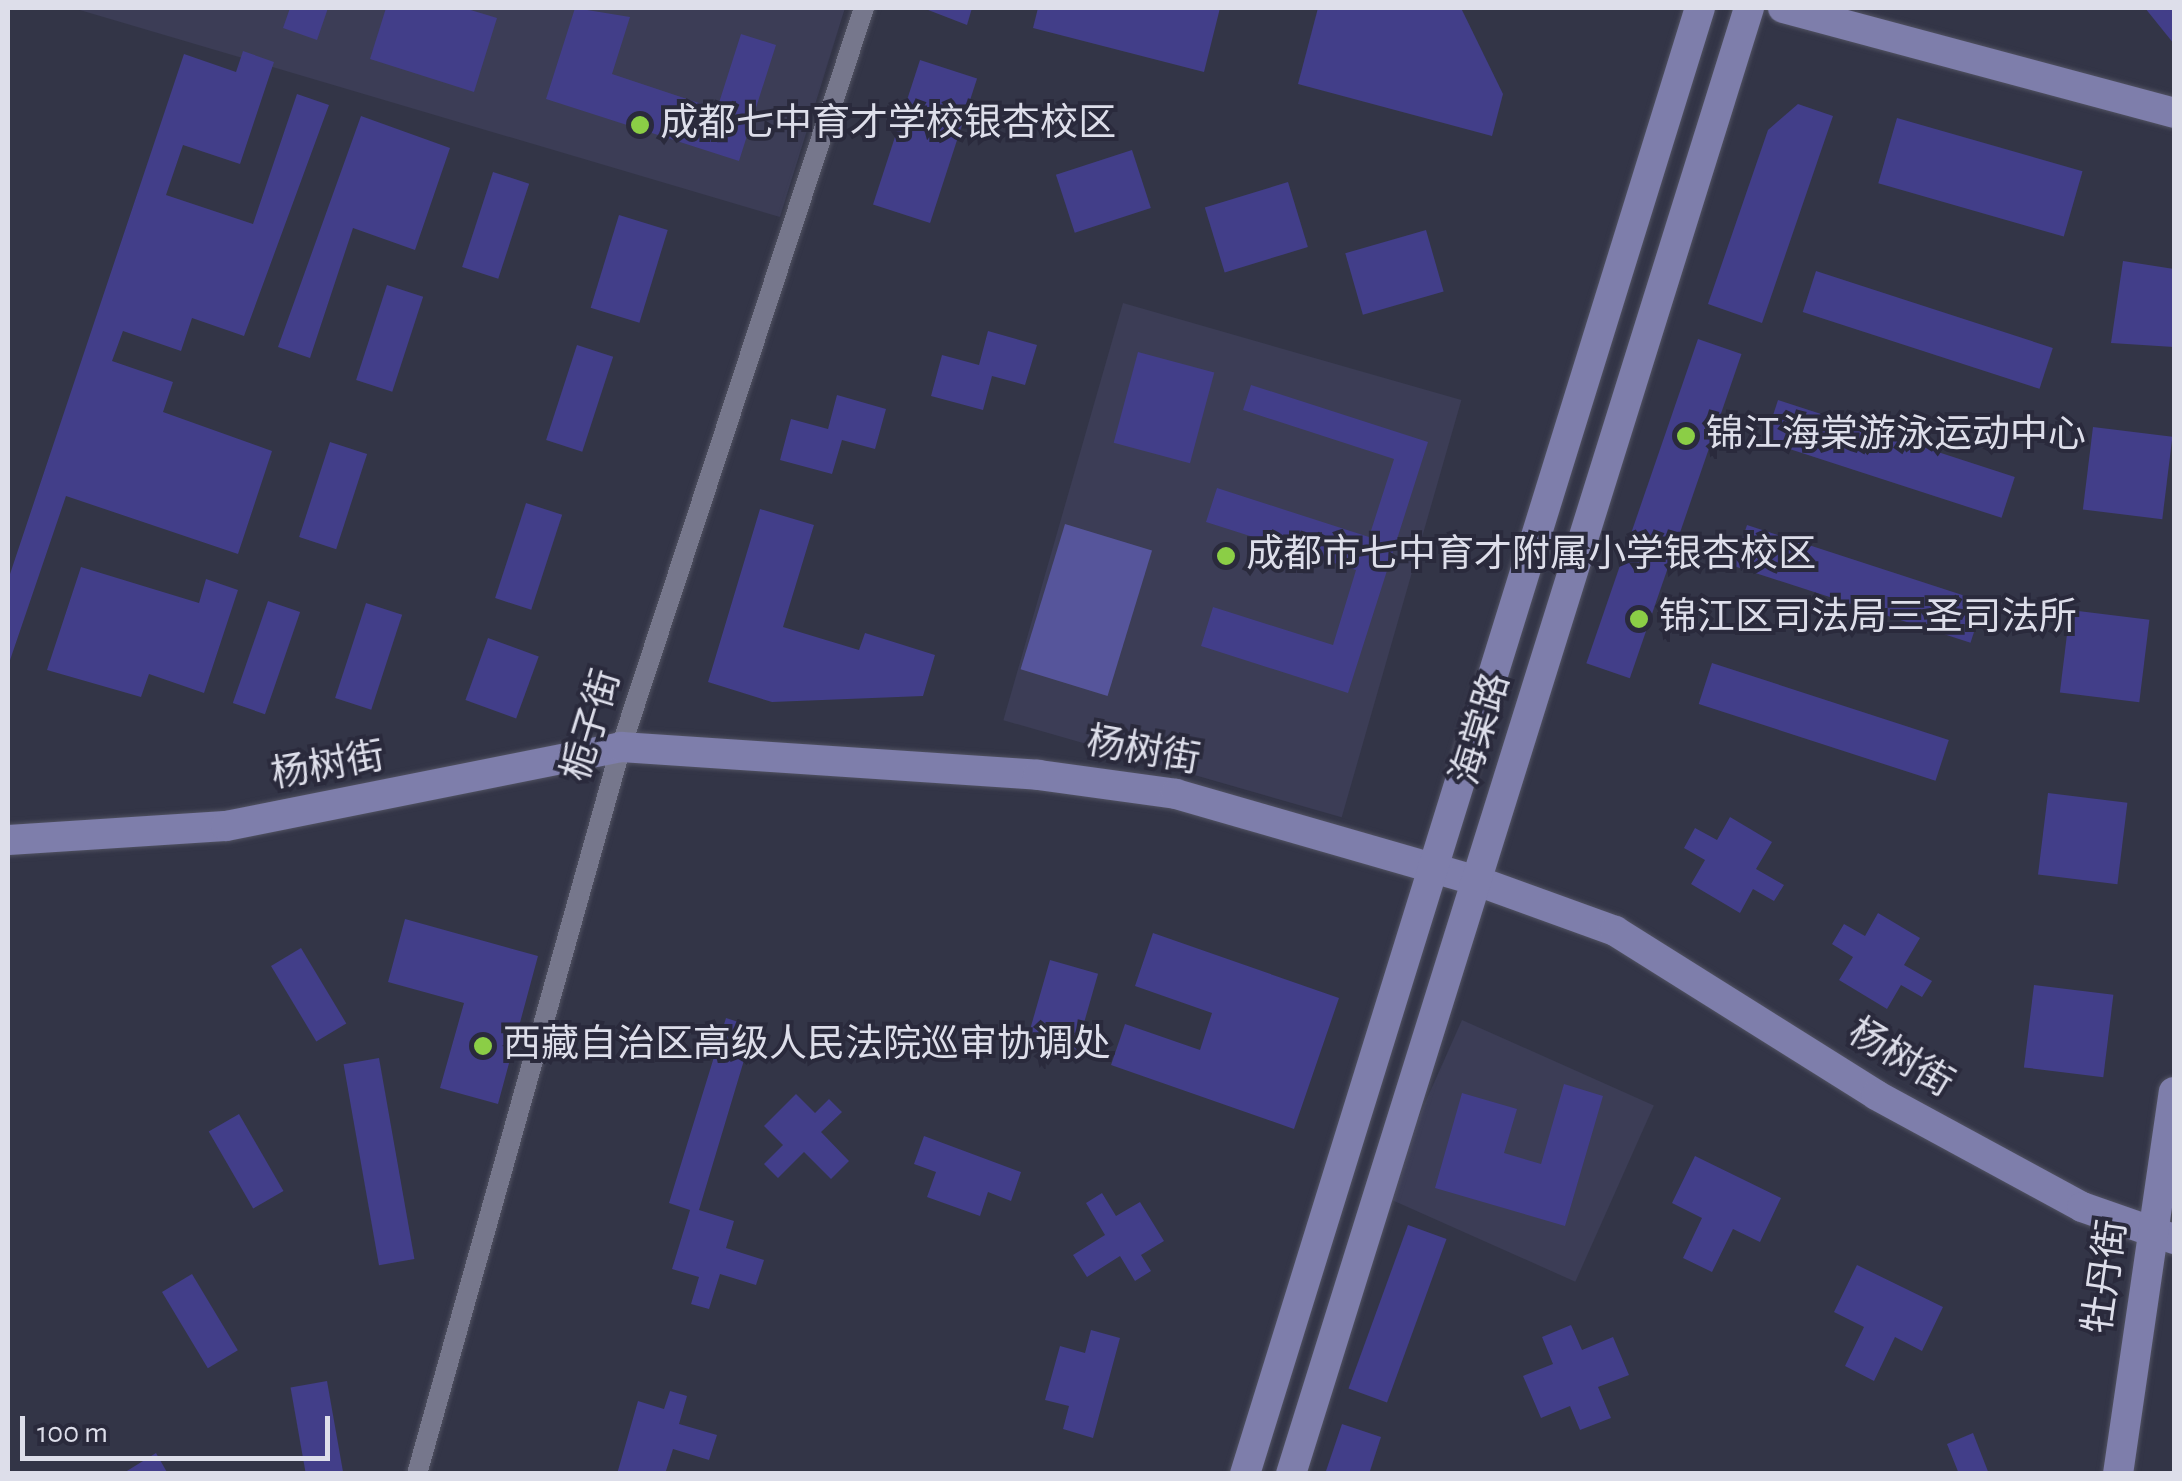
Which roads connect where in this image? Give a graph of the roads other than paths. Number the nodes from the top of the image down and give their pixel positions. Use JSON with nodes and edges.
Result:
{"nodes":[{"id":1,"x":864,"y":8,"type":"edge"},
{"id":2,"x":1700,"y":8,"type":"edge"},
{"id":3,"x":1749,"y":8,"type":"edge"},
{"id":4,"x":1783,"y":8,"type":"edge"},
{"id":5,"x":2174,"y":113,"type":"edge"},
{"id":6,"x":621,"y":747,"type":"junction"},
{"id":7,"x":8,"y":840,"type":"edge"},
{"id":8,"x":1435,"y":868,"type":"junction"},
{"id":9,"x":1477,"y":880,"type":"junction"},
{"id":10,"x":2174,"y":1092,"type":"edge"},
{"id":11,"x":2164,"y":1235,"type":"edge"},
{"id":12,"x":417,"y":1474,"type":"edge"},
{"id":13,"x":1245,"y":1474,"type":"edge"},
{"id":14,"x":1291,"y":1474,"type":"edge"},
{"id":15,"x":2118,"y":1474,"type":"edge"}],
"edges":[{"from":1,"to":6,"type":"street","name":"栀子街"},
{"from":2,"to":8,"type":"main road","name":"海棠路"},
{"from":3,"to":9,"type":"main road","name":"海棠路"},
{"from":4,"to":5,"type":"main road"},
{"from":6,"to":7,"type":"main road","name":"杨树街"},
{"from":6,"to":8,"type":"main road","name":"杨树街"},
{"from":6,"to":12,"type":"street","name":"栀子街"},
{"from":8,"to":9,"type":"main road","name":"杨树街"},
{"from":8,"to":13,"type":"main road","name":"海棠路"},
{"from":9,"to":11,"type":"main road","name":"杨树街"},
{"from":9,"to":14,"type":"main road","name":"海棠路"},
{"from":10,"to":11,"type":"main road","name":"牡丹街"},
{"from":11,"to":15,"type":"main road","name":"牡丹街"}]}
